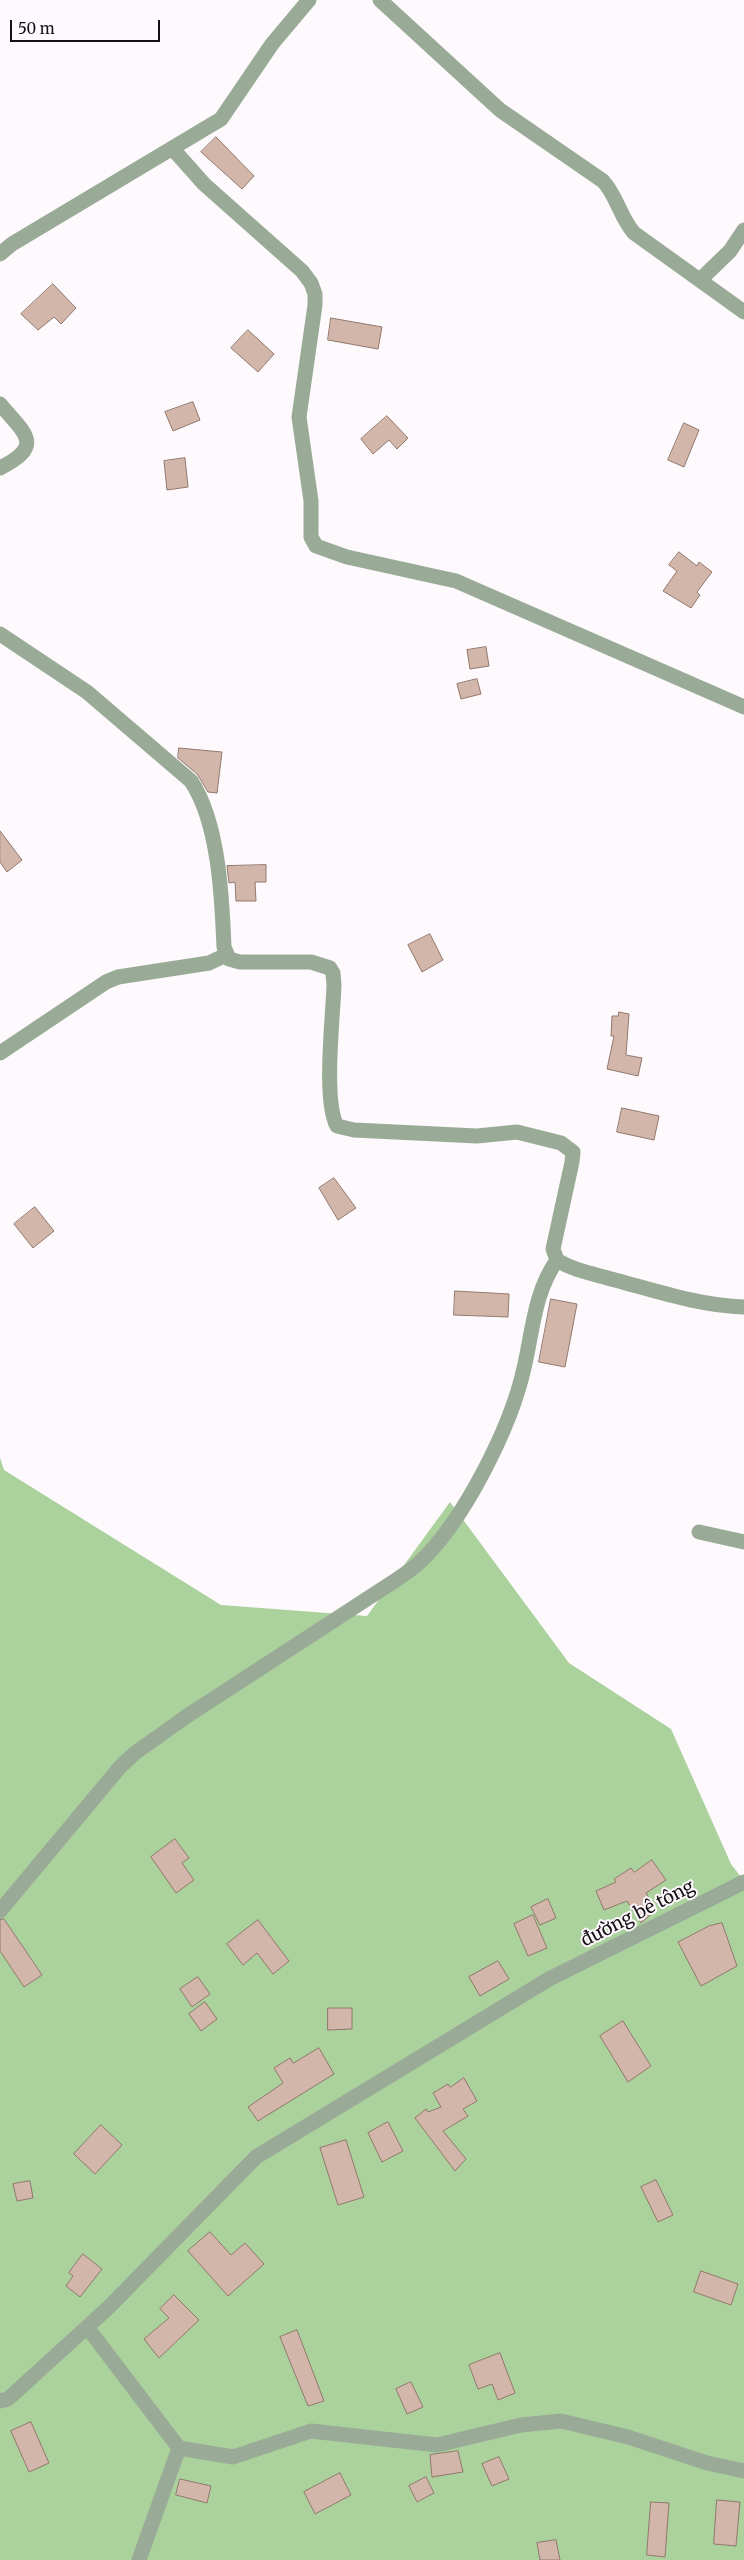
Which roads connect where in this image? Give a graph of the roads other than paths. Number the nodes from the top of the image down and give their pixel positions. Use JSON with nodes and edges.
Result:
{"nodes":[{"id":1,"x":309,"y":0,"type":"edge"},
{"id":2,"x":380,"y":0,"type":"edge"},
{"id":3,"x":172,"y":148,"type":"junction"},
{"id":4,"x":744,"y":230,"type":"edge"},
{"id":5,"x":0,"y":254,"type":"edge"},
{"id":6,"x":700,"y":280,"type":"junction"},
{"id":7,"x":744,"y":312,"type":"edge"},
{"id":8,"x":0,"y":404,"type":"edge"},
{"id":9,"x":0,"y":468,"type":"edge"},
{"id":10,"x":0,"y":634,"type":"edge"},
{"id":11,"x":744,"y":707,"type":"edge"},
{"id":12,"x":226,"y":955,"type":"junction"},
{"id":13,"x":0,"y":1053,"type":"edge"},
{"id":14,"x":556,"y":1260,"type":"junction"},
{"id":15,"x":744,"y":1307,"type":"edge"},
{"id":16,"x":699,"y":1532,"type":"dead end"},
{"id":17,"x":744,"y":1542,"type":"edge"},
{"id":18,"x":744,"y":1882,"type":"edge"},
{"id":19,"x":0,"y":1911,"type":"edge"},
{"id":20,"x":87,"y":2327,"type":"junction"},
{"id":21,"x":0,"y":2401,"type":"edge"},
{"id":22,"x":179,"y":2448,"type":"junction"},
{"id":23,"x":744,"y":2471,"type":"edge"},
{"id":24,"x":139,"y":2560,"type":"edge"}],
"edges":[{"from":1,"to":3,"type":"street"},
{"from":2,"to":6,"type":"street"},
{"from":3,"to":5,"type":"street"},
{"from":3,"to":11,"type":"street"},
{"from":4,"to":6,"type":"street"},
{"from":6,"to":7,"type":"street"},
{"from":8,"to":9,"type":"street"},
{"from":10,"to":12,"type":"street"},
{"from":12,"to":13,"type":"street"},
{"from":12,"to":14,"type":"street"},
{"from":14,"to":15,"type":"street"},
{"from":14,"to":19,"type":"street"},
{"from":16,"to":17,"type":"street"},
{"from":18,"to":20,"type":"street","name":"đường bê tông"},
{"from":20,"to":21,"type":"street","name":"đường bê tông"},
{"from":20,"to":22,"type":"street"},
{"from":22,"to":23,"type":"street"},
{"from":22,"to":24,"type":"street"}]}
